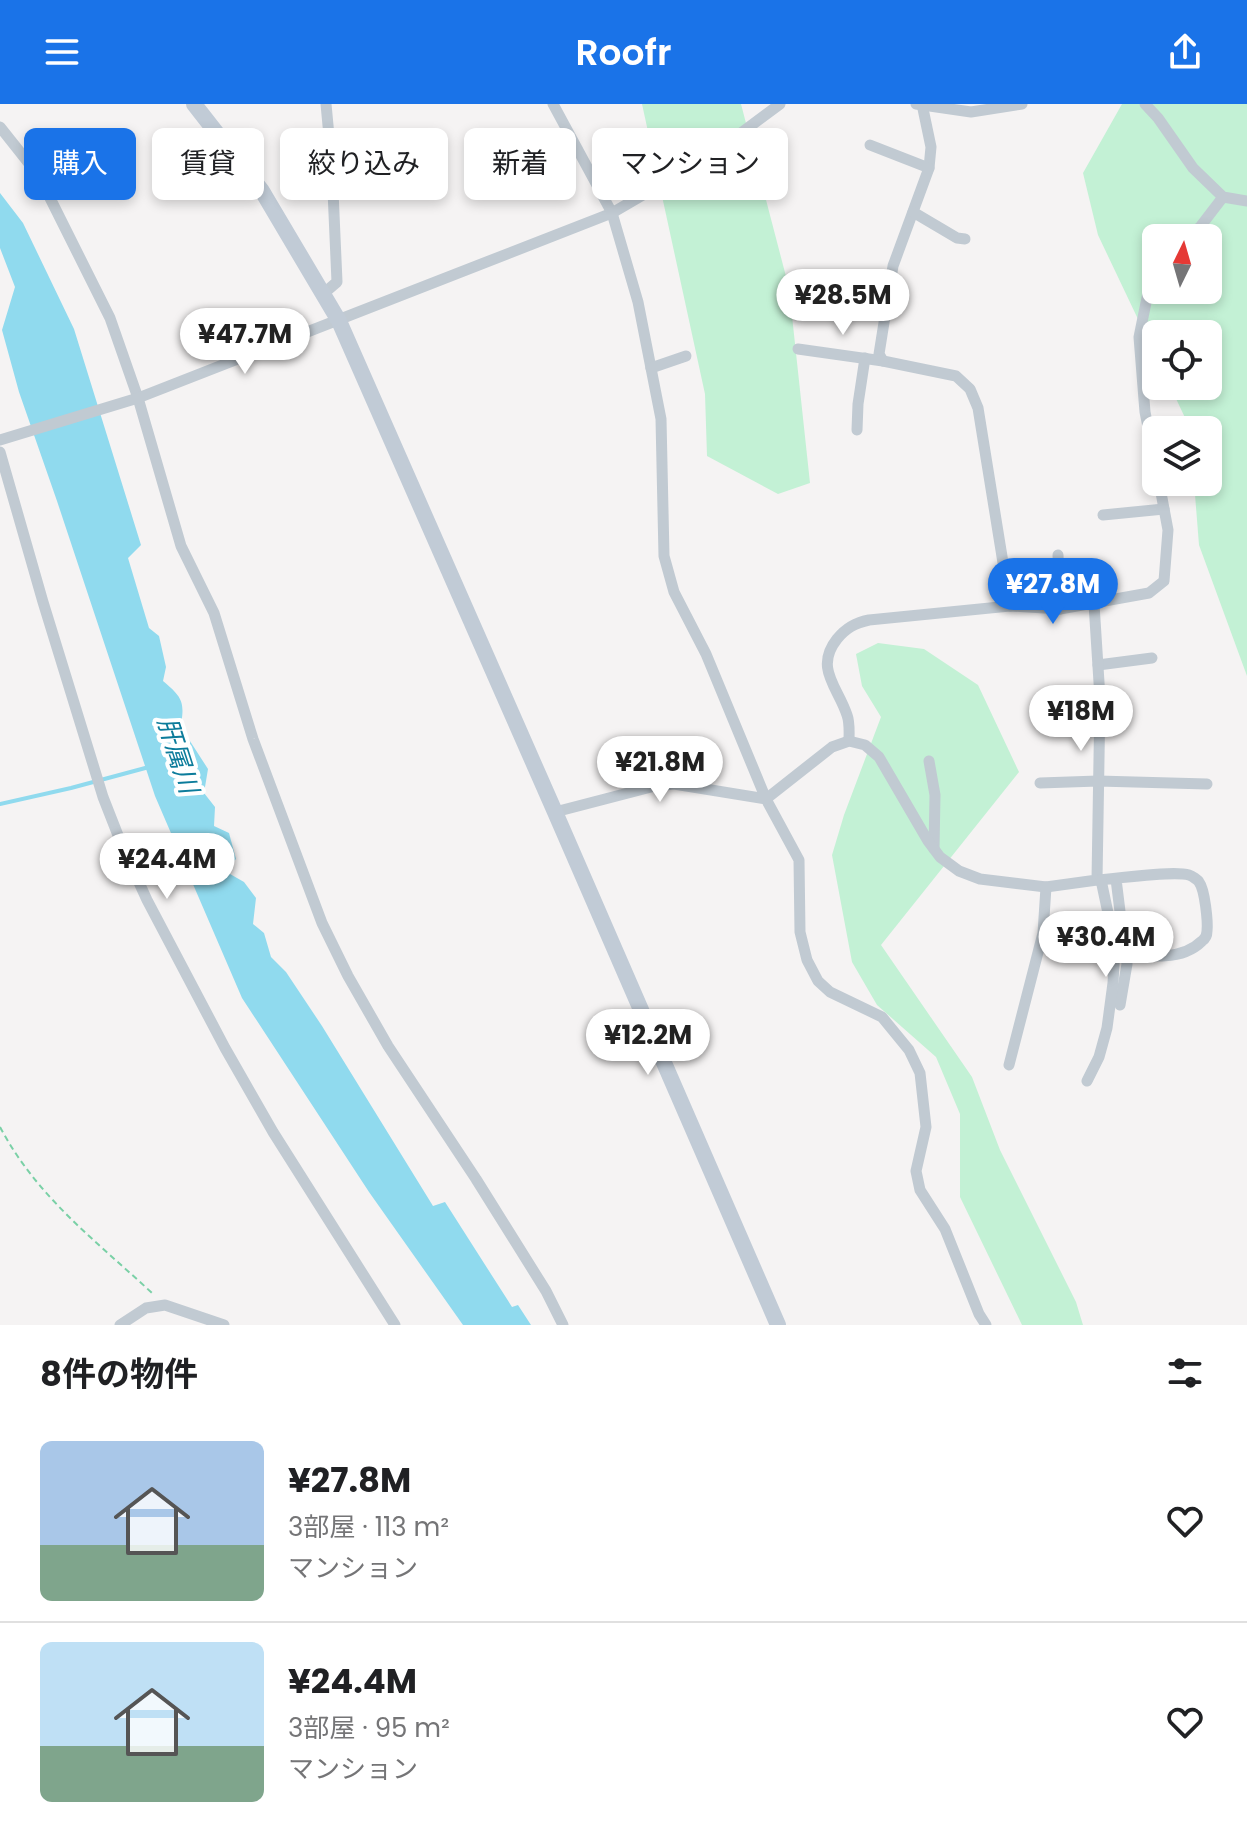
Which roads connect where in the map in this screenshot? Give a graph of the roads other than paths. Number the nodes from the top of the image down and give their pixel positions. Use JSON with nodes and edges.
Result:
{"nodes":[{"id":1,"x":194,"y":104,"type":"edge"},
{"id":2,"x":326,"y":104,"type":"edge"},
{"id":3,"x":553,"y":104,"type":"edge"},
{"id":4,"x":780,"y":104,"type":"edge"},
{"id":5,"x":1022,"y":104,"type":"edge"},
{"id":6,"x":1145,"y":104,"type":"edge"},
{"id":7,"x":919,"y":105,"type":"edge"},
{"id":8,"x":0,"y":127,"type":"edge"},
{"id":9,"x":870,"y":145,"type":"dead end"},
{"id":10,"x":929,"y":168,"type":"junction"},
{"id":11,"x":1223,"y":197,"type":"junction"},
{"id":12,"x":1247,"y":201,"type":"edge"},
{"id":13,"x":913,"y":212,"type":"junction"},
{"id":14,"x":612,"y":213,"type":"junction"},
{"id":15,"x":1202,"y":224,"type":"edge"},
{"id":16,"x":965,"y":239,"type":"dead end"},
{"id":17,"x":323,"y":294,"type":"junction"},
{"id":18,"x":1146,"y":304,"type":"edge"},
{"id":19,"x":339,"y":321,"type":"junction"},
{"id":20,"x":798,"y":349,"type":"dead end"},
{"id":21,"x":686,"y":356,"type":"dead end"},
{"id":22,"x":865,"y":358,"type":"junction"},
{"id":23,"x":883,"y":361,"type":"junction"},
{"id":24,"x":651,"y":368,"type":"junction"},
{"id":25,"x":138,"y":398,"type":"junction"},
{"id":26,"x":1146,"y":416,"type":"edge"},
{"id":27,"x":857,"y":430,"type":"dead end"},
{"id":28,"x":0,"y":444,"type":"edge"},
{"id":29,"x":1162,"y":496,"type":"edge"},
{"id":30,"x":1164,"y":509,"type":"junction"},
{"id":31,"x":1103,"y":515,"type":"dead end"},
{"id":32,"x":1058,"y":555,"type":"dead end"},
{"id":33,"x":1094,"y":604,"type":"junction"},
{"id":34,"x":1010,"y":606,"type":"junction"},
{"id":35,"x":1060,"y":609,"type":"junction"},
{"id":36,"x":1152,"y":658,"type":"dead end"},
{"id":37,"x":1098,"y":665,"type":"junction"},
{"id":38,"x":849,"y":741,"type":"junction"},
{"id":39,"x":929,"y":761,"type":"dead end"},
{"id":40,"x":1098,"y":781,"type":"junction"},
{"id":41,"x":1040,"y":783,"type":"dead end"},
{"id":42,"x":1207,"y":784,"type":"dead end"},
{"id":43,"x":766,"y":799,"type":"junction"},
{"id":44,"x":555,"y":812,"type":"junction"},
{"id":45,"x":934,"y":849,"type":"junction"},
{"id":46,"x":1116,"y":879,"type":"junction"},
{"id":47,"x":1099,"y":880,"type":"junction"},
{"id":48,"x":1046,"y":887,"type":"junction"},
{"id":49,"x":1125,"y":952,"type":"junction"},
{"id":50,"x":1120,"y":1005,"type":"dead end"},
{"id":51,"x":1009,"y":1065,"type":"dead end"},
{"id":52,"x":1087,"y":1081,"type":"dead end"},
{"id":53,"x":127,"y":1323,"type":"edge"},
{"id":54,"x":224,"y":1325,"type":"edge"},
{"id":55,"x":395,"y":1325,"type":"edge"},
{"id":56,"x":563,"y":1325,"type":"edge"},
{"id":57,"x":778,"y":1325,"type":"edge"},
{"id":58,"x":986,"y":1325,"type":"edge"}],
"edges":[{"from":1,"to":17,"type":"street"},
{"from":2,"to":17,"type":"street"},
{"from":3,"to":14,"type":"street"},
{"from":4,"to":14,"type":"street"},
{"from":5,"to":7,"type":"street"},
{"from":6,"to":11,"type":"street"},
{"from":7,"to":10,"type":"street"},
{"from":8,"to":25,"type":"street"},
{"from":9,"to":10,"type":"street"},
{"from":10,"to":13,"type":"street"},
{"from":11,"to":12,"type":"street"},
{"from":11,"to":15,"type":"street"},
{"from":13,"to":16,"type":"street"},
{"from":13,"to":23,"type":"street"},
{"from":14,"to":19,"type":"street"},
{"from":14,"to":24,"type":"street"},
{"from":17,"to":19,"type":"street"},
{"from":18,"to":26,"type":"street"},
{"from":19,"to":25,"type":"street"},
{"from":19,"to":44,"type":"street"},
{"from":20,"to":22,"type":"street"},
{"from":21,"to":24,"type":"street"},
{"from":22,"to":23,"type":"street"},
{"from":22,"to":27,"type":"street"},
{"from":23,"to":34,"type":"street"},
{"from":24,"to":43,"type":"street"},
{"from":25,"to":28,"type":"street"},
{"from":25,"to":56,"type":"street"},
{"from":28,"to":55,"type":"street"},
{"from":29,"to":30,"type":"street"},
{"from":30,"to":31,"type":"street"},
{"from":30,"to":33,"type":"street"},
{"from":32,"to":35,"type":"street"},
{"from":33,"to":35,"type":"street"},
{"from":33,"to":37,"type":"street"},
{"from":34,"to":35,"type":"street"},
{"from":34,"to":38,"type":"street"},
{"from":36,"to":37,"type":"street"},
{"from":37,"to":40,"type":"street"},
{"from":38,"to":43,"type":"street"},
{"from":38,"to":45,"type":"street"},
{"from":39,"to":45,"type":"street"},
{"from":40,"to":41,"type":"street"},
{"from":40,"to":42,"type":"street"},
{"from":40,"to":47,"type":"street"},
{"from":43,"to":44,"type":"street"},
{"from":43,"to":58,"type":"street"},
{"from":44,"to":57,"type":"street"},
{"from":45,"to":48,"type":"street"},
{"from":46,"to":47,"type":"street"},
{"from":46,"to":49,"type":"street"},
{"from":46,"to":49,"type":"street"},
{"from":47,"to":48,"type":"street"},
{"from":47,"to":52,"type":"street"},
{"from":48,"to":51,"type":"street"},
{"from":49,"to":50,"type":"street"},
{"from":53,"to":54,"type":"street"}]}
